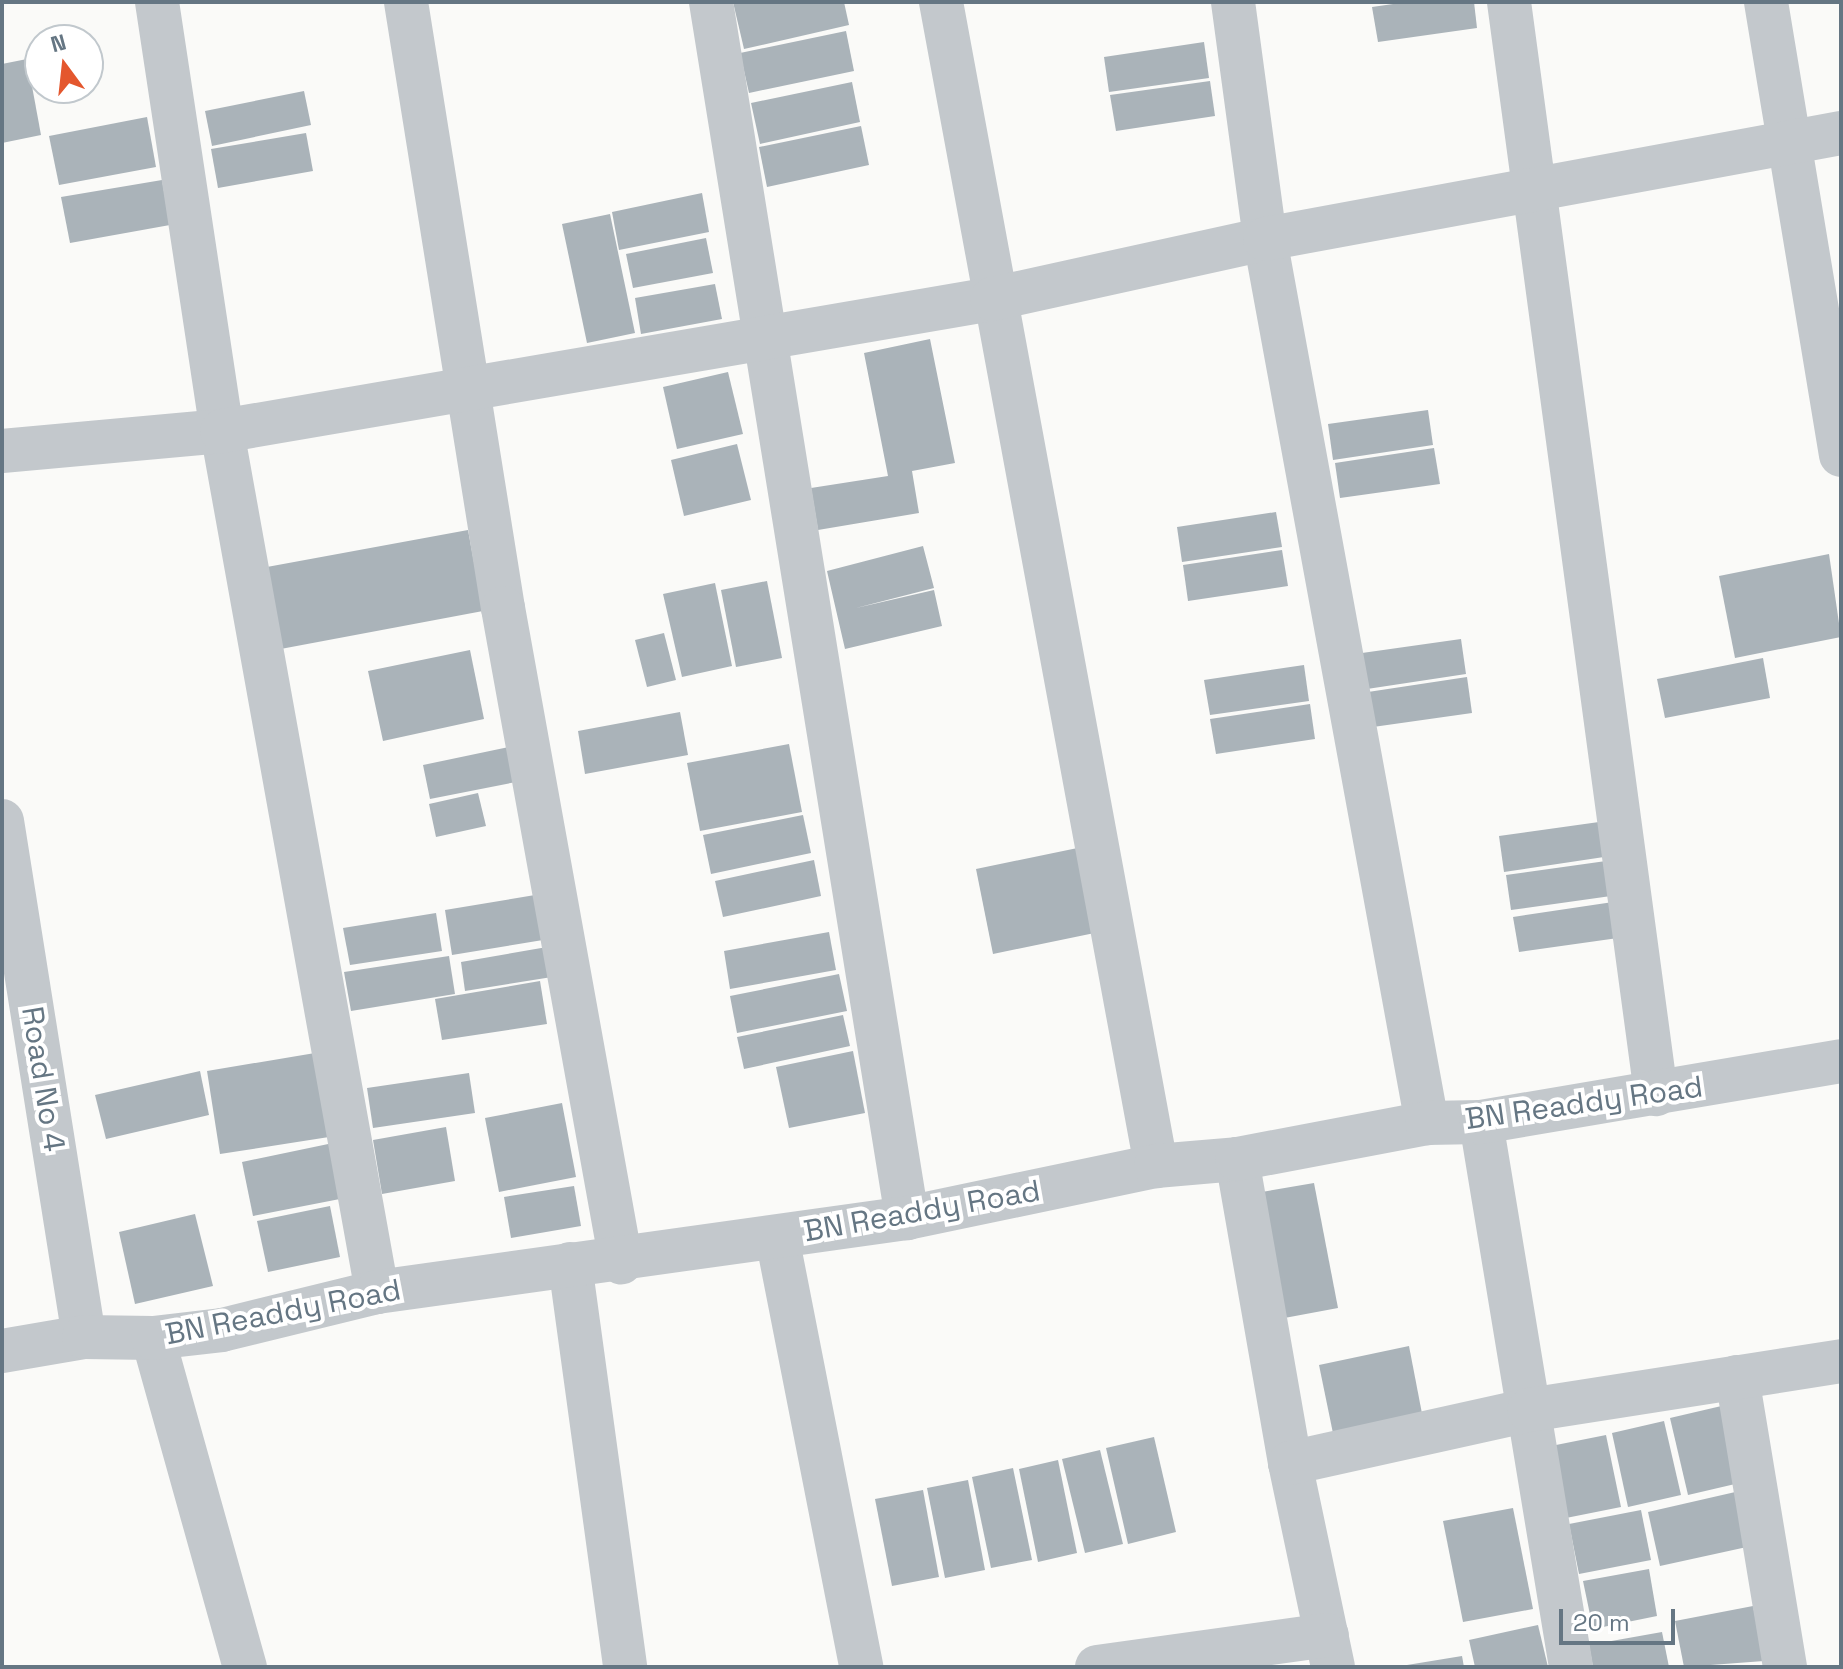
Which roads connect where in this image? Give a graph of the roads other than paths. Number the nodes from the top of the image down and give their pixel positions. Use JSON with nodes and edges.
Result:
{"nodes":[{"id":1,"x":157,"y":2,"type":"edge"},
{"id":2,"x":406,"y":2,"type":"edge"},
{"id":3,"x":711,"y":2,"type":"edge"},
{"id":4,"x":941,"y":2,"type":"edge"},
{"id":5,"x":1233,"y":2,"type":"edge"},
{"id":6,"x":1509,"y":2,"type":"edge"},
{"id":7,"x":1766,"y":2,"type":"edge"},
{"id":8,"x":1841,"y":133,"type":"edge"},
{"id":9,"x":1789,"y":141,"type":"junction"},
{"id":10,"x":1535,"y":189,"type":"junction"},
{"id":11,"x":1265,"y":239,"type":"junction"},
{"id":12,"x":992,"y":299,"type":"junction"},
{"id":13,"x":764,"y":335,"type":"junction"},
{"id":14,"x":467,"y":387,"type":"junction"},
{"id":15,"x":222,"y":431,"type":"junction"},
{"id":16,"x":2,"y":451,"type":"edge"},
{"id":17,"x":1841,"y":455,"type":"edge"},
{"id":18,"x":2,"y":821,"type":"edge"},
{"id":19,"x":1841,"y":1061,"type":"edge"},
{"id":20,"x":1656,"y":1094,"type":"junction"},
{"id":21,"x":1481,"y":1122,"type":"junction"},
{"id":22,"x":1427,"y":1123,"type":"junction"},
{"id":23,"x":1237,"y":1159,"type":"junction"},
{"id":24,"x":1156,"y":1166,"type":"junction"},
{"id":25,"x":907,"y":1218,"type":"junction"},
{"id":26,"x":777,"y":1237,"type":"junction"},
{"id":27,"x":621,"y":1262,"type":"junction"},
{"id":28,"x":570,"y":1264,"type":"junction"},
{"id":29,"x":377,"y":1292,"type":"junction"},
{"id":30,"x":84,"y":1337,"type":"junction"},
{"id":31,"x":153,"y":1338,"type":"junction"},
{"id":32,"x":2,"y":1351,"type":"edge"},
{"id":33,"x":1841,"y":1361,"type":"edge"},
{"id":34,"x":1737,"y":1377,"type":"junction"},
{"id":35,"x":1529,"y":1410,"type":"junction"},
{"id":36,"x":1290,"y":1463,"type":"junction"},
{"id":37,"x":1330,"y":1651,"type":"edge"},
{"id":38,"x":245,"y":1667,"type":"edge"},
{"id":39,"x":625,"y":1667,"type":"edge"},
{"id":40,"x":861,"y":1667,"type":"edge"},
{"id":41,"x":1098,"y":1667,"type":"edge"},
{"id":42,"x":1571,"y":1667,"type":"edge"},
{"id":43,"x":1785,"y":1667,"type":"edge"}],
"edges":[{"from":1,"to":15,"type":"street"},
{"from":2,"to":14,"type":"street"},
{"from":3,"to":13,"type":"street"},
{"from":4,"to":12,"type":"street"},
{"from":5,"to":11,"type":"street"},
{"from":6,"to":10,"type":"street"},
{"from":7,"to":9,"type":"street"},
{"from":8,"to":9,"type":"street"},
{"from":9,"to":10,"type":"street"},
{"from":9,"to":17,"type":"street"},
{"from":10,"to":11,"type":"street"},
{"from":10,"to":20,"type":"street"},
{"from":11,"to":12,"type":"street"},
{"from":11,"to":22,"type":"street"},
{"from":12,"to":13,"type":"street"},
{"from":12,"to":24,"type":"street"},
{"from":13,"to":14,"type":"street"},
{"from":13,"to":25,"type":"street"},
{"from":14,"to":15,"type":"street"},
{"from":14,"to":27,"type":"street"},
{"from":15,"to":16,"type":"street"},
{"from":15,"to":29,"type":"street"},
{"from":18,"to":30,"type":"street","name":"Road No 4"},
{"from":19,"to":20,"type":"street","name":"BN Readdy Road"},
{"from":20,"to":21,"type":"street","name":"BN Readdy Road"},
{"from":21,"to":22,"type":"street","name":"BN Readdy Road"},
{"from":21,"to":35,"type":"street"},
{"from":22,"to":23,"type":"street","name":"BN Readdy Road"},
{"from":23,"to":24,"type":"street","name":"BN Readdy Road"},
{"from":23,"to":36,"type":"street"},
{"from":24,"to":25,"type":"street","name":"BN Readdy Road"},
{"from":25,"to":26,"type":"street","name":"BN Readdy Road"},
{"from":26,"to":27,"type":"street","name":"BN Readdy Road"},
{"from":26,"to":40,"type":"street"},
{"from":27,"to":28,"type":"street","name":"BN Readdy Road"},
{"from":28,"to":29,"type":"street","name":"BN Readdy Road"},
{"from":28,"to":39,"type":"street"},
{"from":29,"to":31,"type":"street","name":"BN Readdy Road"},
{"from":30,"to":31,"type":"street","name":"BN Readdy Road"},
{"from":30,"to":32,"type":"street","name":"BN Readdy Road"},
{"from":31,"to":38,"type":"street"},
{"from":33,"to":34,"type":"street"},
{"from":34,"to":35,"type":"street"},
{"from":34,"to":43,"type":"street"},
{"from":35,"to":36,"type":"street"},
{"from":35,"to":42,"type":"street"},
{"from":36,"to":37,"type":"street"},
{"from":37,"to":41,"type":"street"}]}
